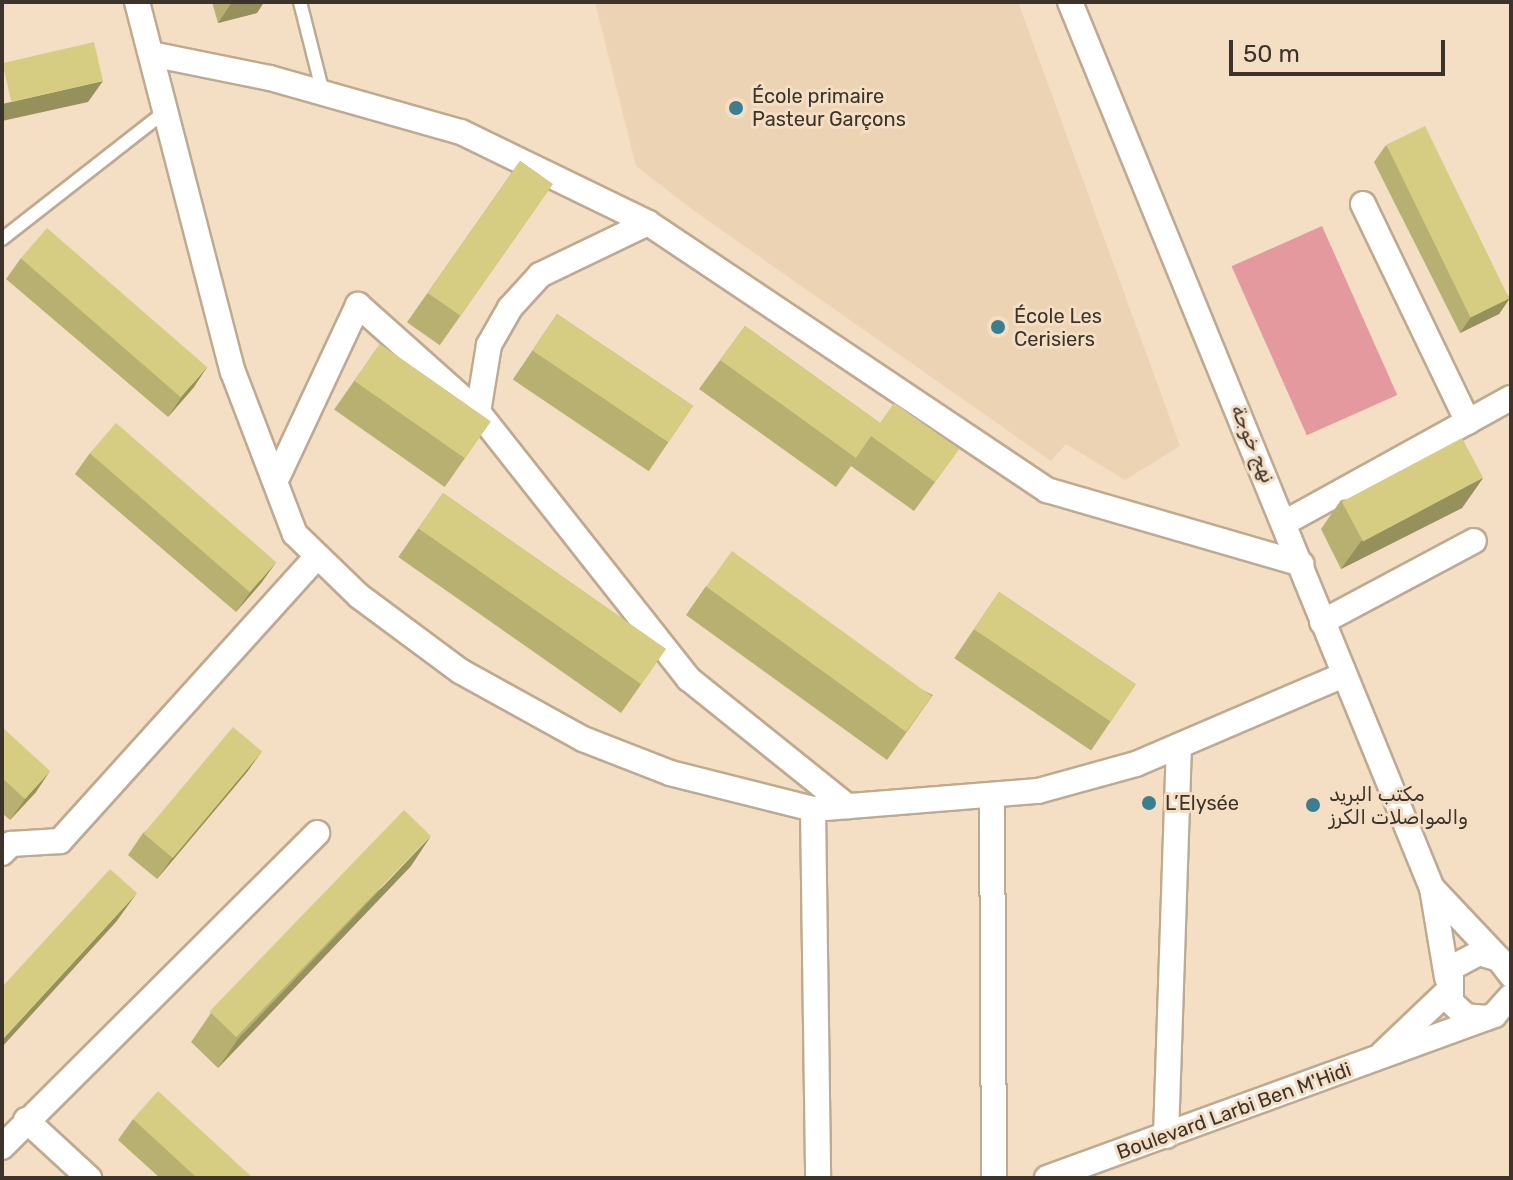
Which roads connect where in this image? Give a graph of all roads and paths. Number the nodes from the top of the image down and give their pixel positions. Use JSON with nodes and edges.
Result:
{"nodes":[{"id":1,"x":137,"y":2,"type":"edge"},
{"id":2,"x":300,"y":2,"type":"edge"},
{"id":3,"x":1070,"y":2,"type":"edge"},
{"id":4,"x":151,"y":54,"type":"junction"},
{"id":5,"x":323,"y":93,"type":"junction"},
{"id":6,"x":166,"y":111,"type":"junction"},
{"id":7,"x":1363,"y":204,"type":"dead end"},
{"id":8,"x":648,"y":223,"type":"junction"},
{"id":9,"x":2,"y":239,"type":"edge"},
{"id":10,"x":1511,"y":398,"type":"edge"},
{"id":11,"x":478,"y":412,"type":"junction"},
{"id":12,"x":1468,"y":422,"type":"junction"},
{"id":13,"x":278,"y":476,"type":"junction"},
{"id":14,"x":1286,"y":522,"type":"junction"},
{"id":15,"x":1474,"y":541,"type":"dead end"},
{"id":16,"x":316,"y":558,"type":"junction"},
{"id":17,"x":1301,"y":564,"type":"junction"},
{"id":18,"x":1322,"y":622,"type":"junction"},
{"id":19,"x":1341,"y":676,"type":"junction"},
{"id":20,"x":1179,"y":746,"type":"junction"},
{"id":21,"x":992,"y":796,"type":"junction"},
{"id":22,"x":847,"y":806,"type":"junction"},
{"id":23,"x":813,"y":809,"type":"junction"},
{"id":24,"x":317,"y":833,"type":"dead end"},
{"id":25,"x":2,"y":853,"type":"edge"},
{"id":26,"x":1432,"y":888,"type":"junction"},
{"id":27,"x":1505,"y":967,"type":"edge"},
{"id":28,"x":1447,"y":985,"type":"junction"},
{"id":29,"x":1502,"y":1008,"type":"edge"},
{"id":30,"x":1376,"y":1060,"type":"junction"},
{"id":31,"x":26,"y":1120,"type":"junction"},
{"id":32,"x":1166,"y":1136,"type":"junction"},
{"id":33,"x":2,"y":1147,"type":"edge"},
{"id":34,"x":89,"y":1178,"type":"edge"},
{"id":35,"x":818,"y":1178,"type":"edge"},
{"id":36,"x":994,"y":1178,"type":"edge"},
{"id":37,"x":1047,"y":1178,"type":"edge"}],
"edges":[{"from":1,"to":4,"type":"street"},
{"from":2,"to":5,"type":"lane"},
{"from":3,"to":14,"type":"street","name":"نهج خوجة"},
{"from":4,"to":5,"type":"street"},
{"from":4,"to":6,"type":"street"},
{"from":5,"to":8,"type":"street"},
{"from":6,"to":9,"type":"lane"},
{"from":6,"to":13,"type":"street"},
{"from":7,"to":12,"type":"street"},
{"from":8,"to":11,"type":"street"},
{"from":8,"to":17,"type":"street"},
{"from":10,"to":12,"type":"street"},
{"from":11,"to":13,"type":"street"},
{"from":11,"to":22,"type":"street"},
{"from":12,"to":14,"type":"street"},
{"from":13,"to":16,"type":"street"},
{"from":14,"to":17,"type":"street","name":"نهج خوجة"},
{"from":15,"to":18,"type":"street"},
{"from":16,"to":23,"type":"street"},
{"from":16,"to":25,"type":"street"},
{"from":17,"to":18,"type":"street","name":"نهج خوجة"},
{"from":18,"to":19,"type":"street","name":"نهج خوجة"},
{"from":19,"to":20,"type":"street"},
{"from":19,"to":26,"type":"street","name":"نهج خوجة"},
{"from":20,"to":21,"type":"street"},
{"from":20,"to":32,"type":"street"},
{"from":21,"to":22,"type":"street"},
{"from":21,"to":36,"type":"street"},
{"from":22,"to":23,"type":"street"},
{"from":23,"to":35,"type":"street"},
{"from":24,"to":31,"type":"street"},
{"from":26,"to":27,"type":"street","name":"نهج خوجة"},
{"from":26,"to":28,"type":"street","name":"نهج خوجة"},
{"from":27,"to":28,"type":"street"},
{"from":28,"to":29,"type":"street"},
{"from":28,"to":30,"type":"street"},
{"from":29,"to":30,"type":"street","name":"Boulevard Larbi Ben M'Hidi"},
{"from":30,"to":32,"type":"street","name":"Boulevard Larbi Ben M'Hidi"},
{"from":31,"to":33,"type":"street"},
{"from":31,"to":34,"type":"street"},
{"from":32,"to":37,"type":"street","name":"Boulevard Larbi Ben M'Hidi"}]}
